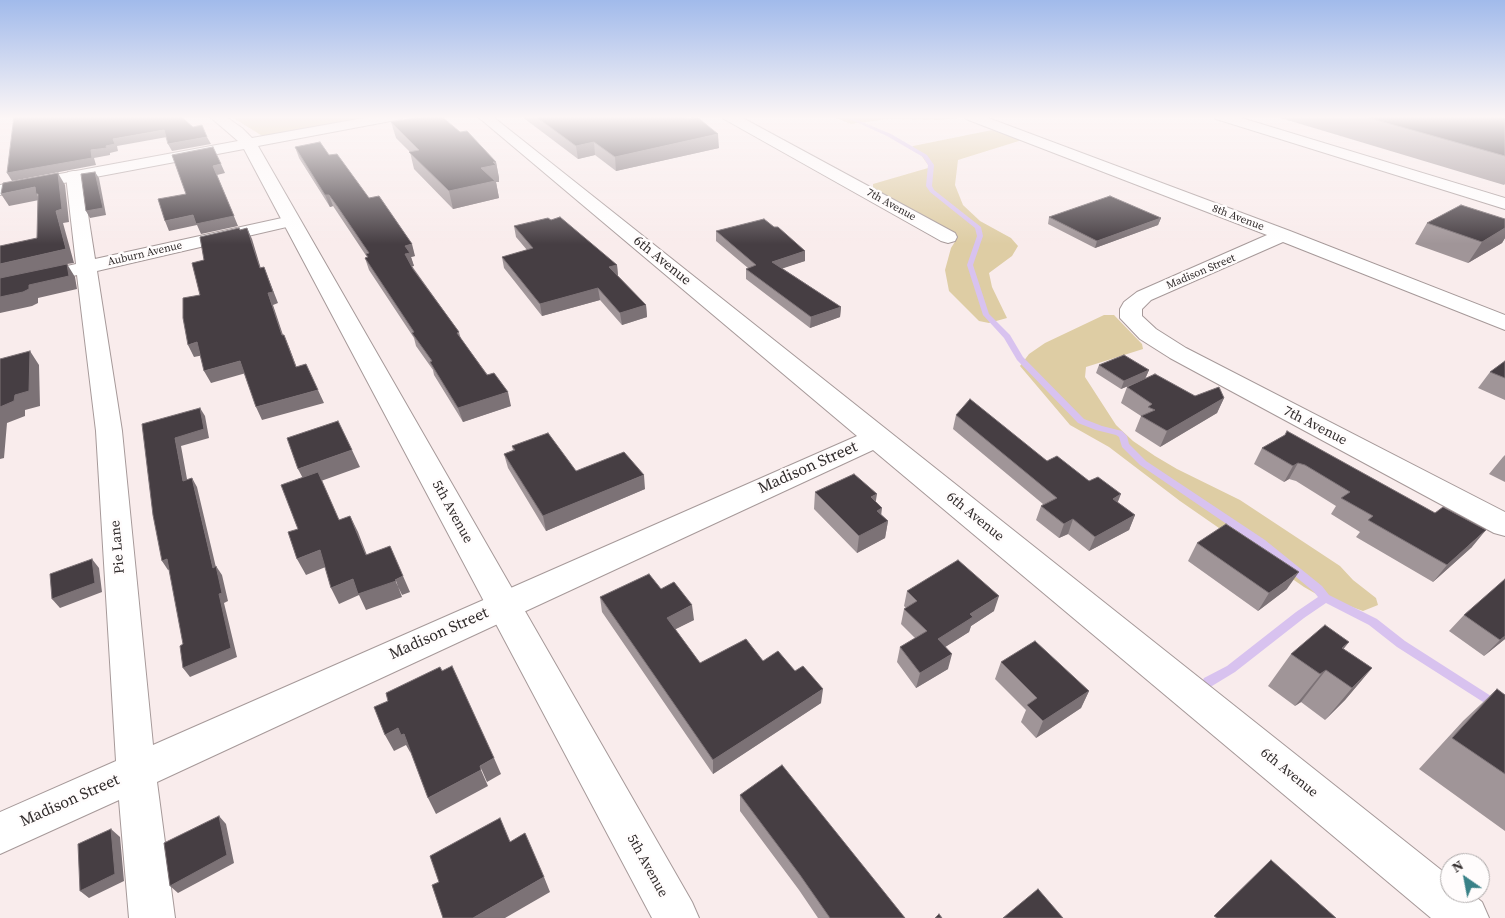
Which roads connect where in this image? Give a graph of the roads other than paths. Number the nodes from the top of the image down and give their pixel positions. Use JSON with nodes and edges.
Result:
{"nodes":[{"id":1,"x":167,"y":159,"type":"edge"},
{"id":2,"x":256,"y":159,"type":"edge"},
{"id":3,"x":537,"y":159,"type":"edge"},
{"id":4,"x":807,"y":159,"type":"edge"},
{"id":5,"x":1083,"y":159,"type":"edge"},
{"id":6,"x":1360,"y":159,"type":"edge"},
{"id":7,"x":74,"y":176,"type":"junction"},
{"id":8,"x":0,"y":190,"type":"edge"},
{"id":9,"x":1505,"y":204,"type":"edge"},
{"id":10,"x":291,"y":221,"type":"junction"},
{"id":11,"x":1283,"y":235,"type":"junction"},
{"id":12,"x":948,"y":237,"type":"dead end"},
{"id":13,"x":87,"y":268,"type":"junction"},
{"id":14,"x":0,"y":288,"type":"edge"},
{"id":15,"x":1131,"y":318,"type":"joint"},
{"id":16,"x":1505,"y":323,"type":"edge"},
{"id":17,"x":878,"y":437,"type":"junction"},
{"id":18,"x":1505,"y":525,"type":"edge"},
{"id":19,"x":503,"y":605,"type":"junction"},
{"id":20,"x":136,"y":771,"type":"junction"},
{"id":21,"x":0,"y":833,"type":"edge"},
{"id":22,"x":152,"y":918,"type":"edge"},
{"id":23,"x":676,"y":918,"type":"edge"},
{"id":24,"x":1466,"y":918,"type":"edge"}],
"edges":[{"from":1,"to":7,"type":"street"},
{"from":2,"to":10,"type":"street","name":"5th Avenue"},
{"from":3,"to":17,"type":"street","name":"6th Avenue"},
{"from":4,"to":12,"type":"street","name":"7th Avenue"},
{"from":5,"to":11,"type":"street","name":"8th Avenue"},
{"from":6,"to":9,"type":"street"},
{"from":7,"to":8,"type":"street"},
{"from":7,"to":13,"type":"street","name":"Pie Lane"},
{"from":10,"to":13,"type":"street","name":"Auburn Avenue"},
{"from":10,"to":19,"type":"street","name":"5th Avenue"},
{"from":11,"to":15,"type":"street","name":"Madison Street"},
{"from":11,"to":16,"type":"street","name":"8th Avenue"},
{"from":13,"to":14,"type":"street","name":"Auburn Avenue"},
{"from":13,"to":20,"type":"street","name":"Pie Lane"},
{"from":15,"to":18,"type":"street","name":"7th Avenue"},
{"from":17,"to":19,"type":"street","name":"Madison Street"},
{"from":17,"to":24,"type":"street","name":"6th Avenue"},
{"from":19,"to":20,"type":"street","name":"Madison Street"},
{"from":19,"to":23,"type":"street","name":"5th Avenue"},
{"from":20,"to":21,"type":"street","name":"Madison Street"},
{"from":20,"to":22,"type":"street","name":"Pie Lane"}]}
